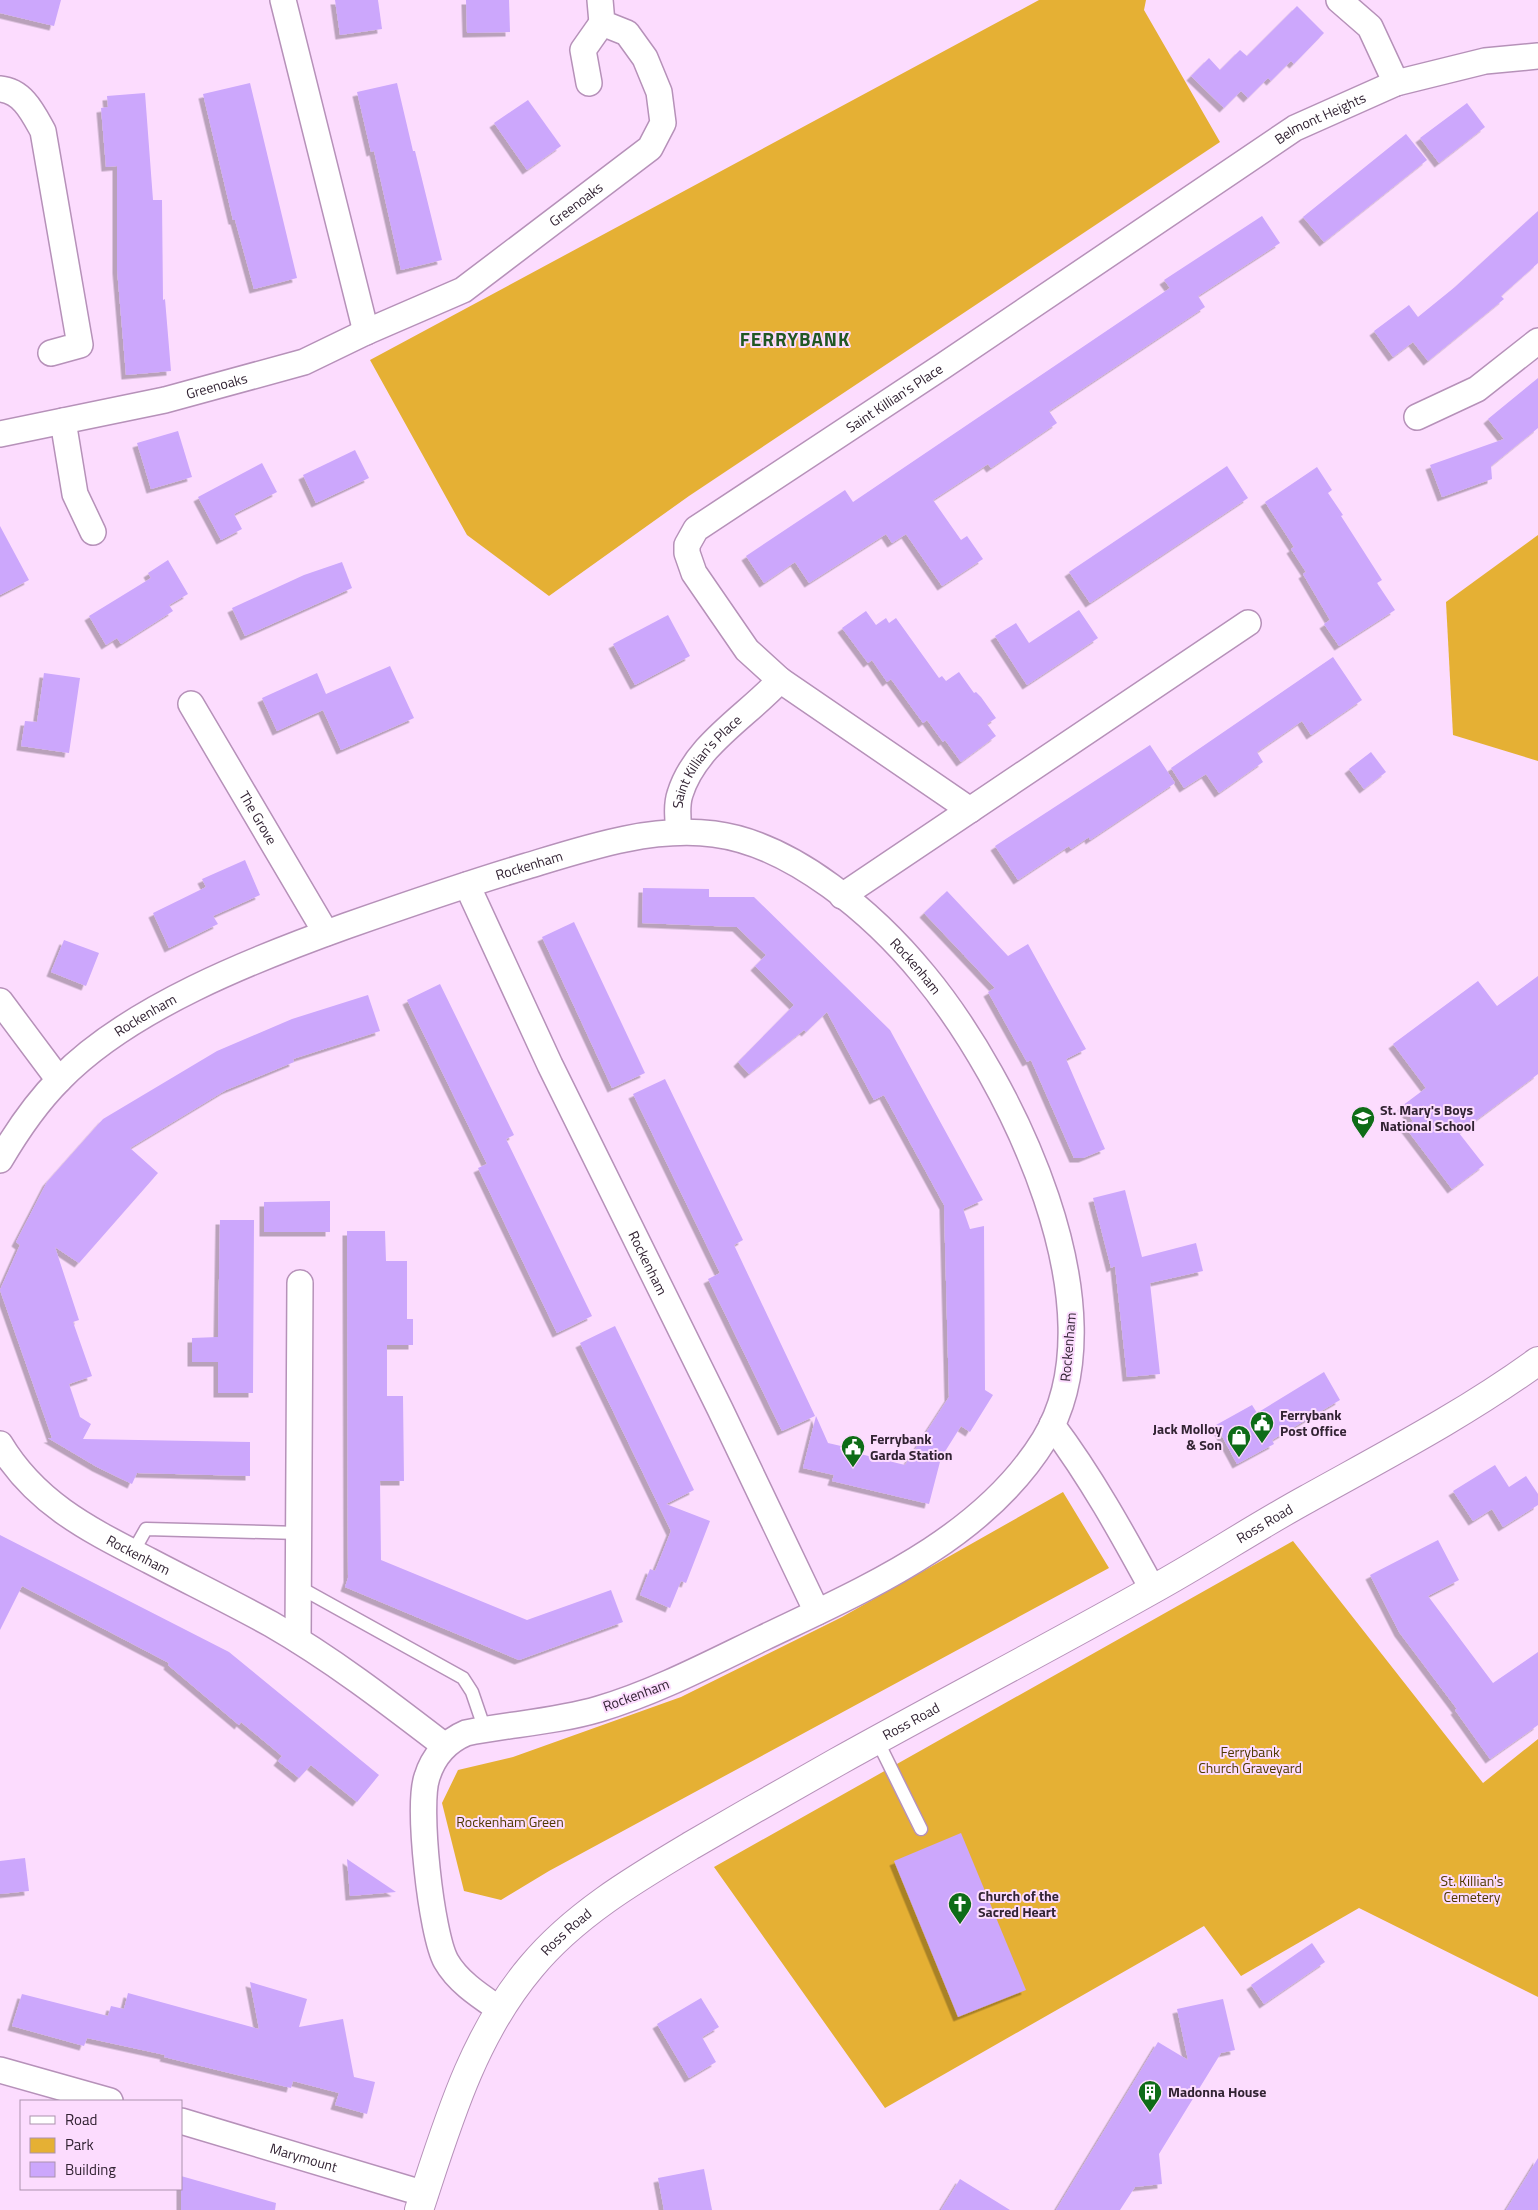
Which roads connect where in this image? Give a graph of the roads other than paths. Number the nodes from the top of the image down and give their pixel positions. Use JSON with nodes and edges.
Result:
{"nodes":[{"id":1,"x":283,"y":0,"type":"edge"},
{"id":2,"x":1339,"y":0,"type":"edge"},
{"id":3,"x":601,"y":12,"type":"edge"},
{"id":4,"x":1538,"y":56,"type":"edge"},
{"id":5,"x":589,"y":83,"type":"dead end"},
{"id":6,"x":1396,"y":83,"type":"junction"},
{"id":7,"x":0,"y":89,"type":"edge"},
{"id":8,"x":1247,"y":160,"type":"joint"},
{"id":9,"x":366,"y":332,"type":"junction"},
{"id":10,"x":1538,"y":341,"type":"edge"},
{"id":11,"x":51,"y":352,"type":"dead end"},
{"id":12,"x":1416,"y":417,"type":"dead end"},
{"id":13,"x":63,"y":422,"type":"junction"},
{"id":14,"x":0,"y":434,"type":"edge"},
{"id":15,"x":93,"y":532,"type":"dead end"},
{"id":16,"x":1248,"y":623,"type":"dead end"},
{"id":17,"x":780,"y":680,"type":"junction"},
{"id":18,"x":191,"y":704,"type":"dead end"},
{"id":19,"x":970,"y":810,"type":"junction"},
{"id":20,"x":678,"y":832,"type":"junction"},
{"id":21,"x":467,"y":885,"type":"junction"},
{"id":22,"x":842,"y":896,"type":"junction"},
{"id":23,"x":326,"y":933,"type":"junction"},
{"id":24,"x":0,"y":1001,"type":"edge"},
{"id":25,"x":59,"y":1080,"type":"junction"},
{"id":26,"x":0,"y":1160,"type":"edge"},
{"id":27,"x":300,"y":1283,"type":"dead end"},
{"id":28,"x":1538,"y":1362,"type":"edge"},
{"id":29,"x":1052,"y":1425,"type":"junction"},
{"id":30,"x":0,"y":1444,"type":"edge"},
{"id":31,"x":298,"y":1533,"type":"junction"},
{"id":32,"x":133,"y":1552,"type":"junction"},
{"id":33,"x":298,"y":1587,"type":"junction"},
{"id":34,"x":1153,"y":1590,"type":"junction"},
{"id":35,"x":817,"y":1612,"type":"junction"},
{"id":36,"x":298,"y":1640,"type":"junction"},
{"id":37,"x":485,"y":1730,"type":"junction"},
{"id":38,"x":877,"y":1740,"type":"junction"},
{"id":39,"x":445,"y":1746,"type":"junction"},
{"id":40,"x":921,"y":1829,"type":"dead end"},
{"id":41,"x":499,"y":2009,"type":"junction"},
{"id":42,"x":0,"y":2070,"type":"edge"},
{"id":43,"x":106,"y":2100,"type":"edge"},
{"id":44,"x":182,"y":2122,"type":"edge"},
{"id":45,"x":422,"y":2202,"type":"edge"}],
"edges":[{"from":1,"to":9,"type":"street"},
{"from":2,"to":6,"type":"street"},
{"from":3,"to":5,"type":"street","name":"Greenoaks"},
{"from":3,"to":9,"type":"street","name":"Greenoaks"},
{"from":4,"to":6,"type":"street","name":"Belmont Heights"},
{"from":6,"to":8,"type":"street","name":"Belmont Heights"},
{"from":7,"to":11,"type":"street"},
{"from":8,"to":17,"type":"street","name":"Saint Killian's Place"},
{"from":9,"to":13,"type":"street","name":"Greenoaks"},
{"from":10,"to":12,"type":"street"},
{"from":13,"to":14,"type":"street","name":"Greenoaks"},
{"from":13,"to":15,"type":"street"},
{"from":16,"to":19,"type":"street"},
{"from":17,"to":19,"type":"street","name":"Saint Killian's Place"},
{"from":17,"to":20,"type":"street","name":"Saint Killian's Place"},
{"from":18,"to":23,"type":"street","name":"The Grove"},
{"from":19,"to":22,"type":"street"},
{"from":20,"to":21,"type":"street","name":"Rockenham"},
{"from":20,"to":22,"type":"street","name":"Rockenham"},
{"from":21,"to":23,"type":"street","name":"Rockenham"},
{"from":21,"to":35,"type":"street","name":"Rockenham"},
{"from":22,"to":29,"type":"street","name":"Rockenham"},
{"from":23,"to":25,"type":"street","name":"Rockenham"},
{"from":24,"to":25,"type":"street"},
{"from":25,"to":26,"type":"street","name":"Rockenham"},
{"from":27,"to":31,"type":"street"},
{"from":28,"to":34,"type":"main road","name":"Ross Road"},
{"from":29,"to":34,"type":"street"},
{"from":29,"to":35,"type":"street","name":"Rockenham"},
{"from":30,"to":32,"type":"street","name":"Rockenham"},
{"from":31,"to":32,"type":"lane"},
{"from":31,"to":33,"type":"street"},
{"from":32,"to":36,"type":"street","name":"Rockenham"},
{"from":33,"to":36,"type":"street"},
{"from":33,"to":37,"type":"lane"},
{"from":34,"to":38,"type":"main road","name":"Ross Road"},
{"from":35,"to":37,"type":"street","name":"Rockenham"},
{"from":36,"to":39,"type":"street","name":"Rockenham"},
{"from":37,"to":39,"type":"street","name":"Rockenham"},
{"from":38,"to":40,"type":"lane"},
{"from":38,"to":41,"type":"main road","name":"Ross Road"},
{"from":39,"to":41,"type":"street","name":"Rockenham"},
{"from":41,"to":45,"type":"main road","name":"Ross Road"},
{"from":42,"to":43,"type":"street"},
{"from":44,"to":45,"type":"street","name":"Marymount"}]}
